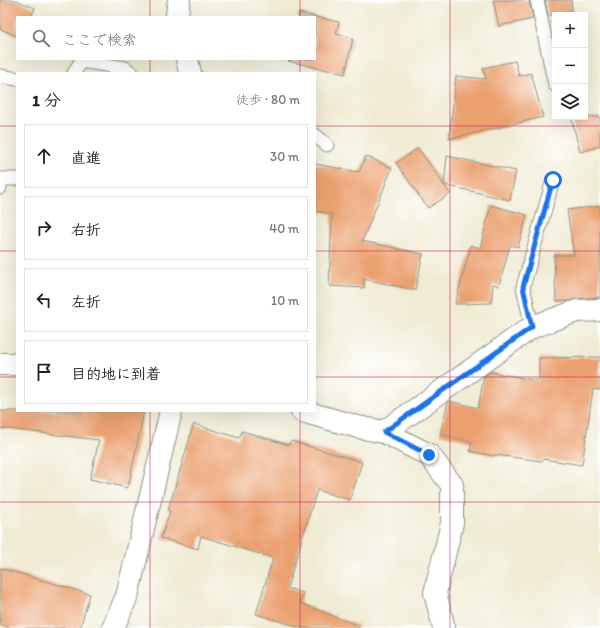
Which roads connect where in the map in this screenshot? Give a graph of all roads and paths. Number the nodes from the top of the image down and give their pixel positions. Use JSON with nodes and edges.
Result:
{"nodes":[{"id":1,"x":179,"y":0,"type":"edge"},
{"id":2,"x":537,"y":0,"type":"edge"},
{"id":3,"x":178,"y":16,"type":"edge"},
{"id":4,"x":187,"y":60,"type":"edge"},
{"id":5,"x":75,"y":72,"type":"edge"},
{"id":6,"x":131,"y":72,"type":"edge"},
{"id":7,"x":190,"y":72,"type":"edge"},
{"id":8,"x":0,"y":76,"type":"edge"},
{"id":9,"x":16,"y":79,"type":"edge"},
{"id":10,"x":555,"y":84,"type":"edge"},
{"id":11,"x":316,"y":136,"type":"edge"},
{"id":12,"x":327,"y":145,"type":"dead end"},
{"id":13,"x":16,"y":179,"type":"edge"},
{"id":14,"x":553,"y":180,"type":"dead end"},
{"id":15,"x":0,"y":188,"type":"edge"},
{"id":16,"x":600,"y":310,"type":"edge"},
{"id":17,"x":532,"y":327,"type":"junction"},
{"id":18,"x":0,"y":364,"type":"edge"},
{"id":19,"x":16,"y":364,"type":"edge"},
{"id":20,"x":171,"y":412,"type":"edge"},
{"id":21,"x":306,"y":412,"type":"edge"},
{"id":22,"x":384,"y":432,"type":"junction"},
{"id":23,"x":113,"y":628,"type":"edge"},
{"id":24,"x":444,"y":628,"type":"edge"}],
"edges":[{"from":1,"to":3,"type":"street"},
{"from":2,"to":10,"type":"lane"},
{"from":4,"to":7,"type":"street"},
{"from":5,"to":6,"type":"lane"},
{"from":8,"to":9,"type":"lane"},
{"from":11,"to":12,"type":"lane"},
{"from":13,"to":15,"type":"lane"},
{"from":14,"to":17,"type":"lane"},
{"from":16,"to":17,"type":"street"},
{"from":17,"to":22,"type":"street"},
{"from":18,"to":19,"type":"street"},
{"from":20,"to":23,"type":"street"},
{"from":21,"to":22,"type":"street"},
{"from":22,"to":24,"type":"street"}]}
